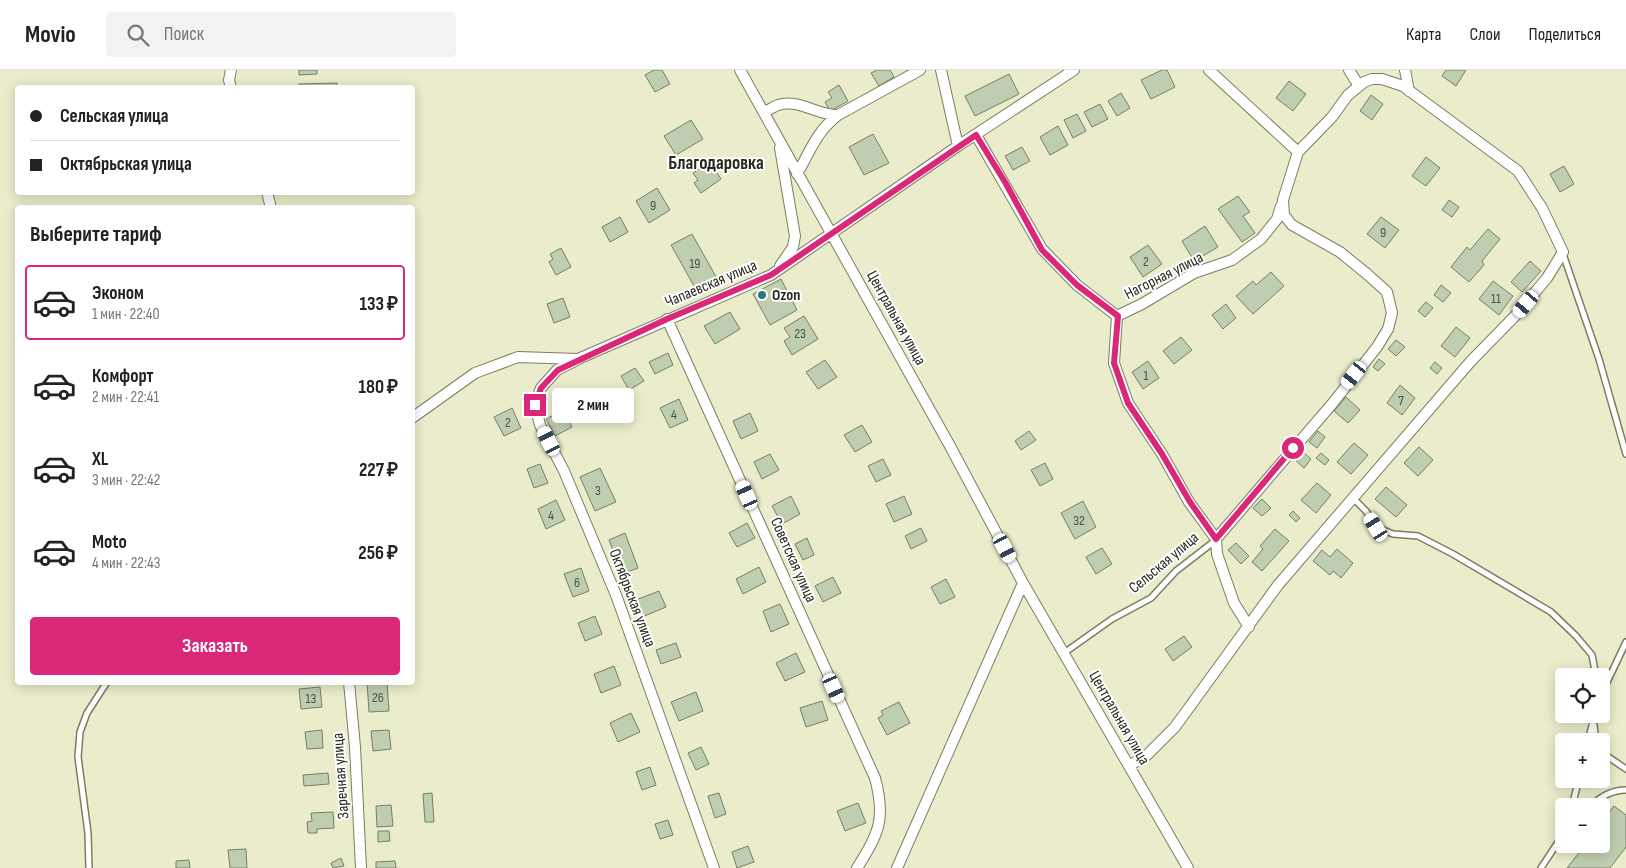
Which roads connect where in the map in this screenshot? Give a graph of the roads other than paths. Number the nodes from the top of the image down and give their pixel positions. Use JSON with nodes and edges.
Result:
{"nodes":[{"id":1,"x":231,"y":70,"type":"edge"},
{"id":2,"x":740,"y":70,"type":"edge"},
{"id":3,"x":920,"y":70,"type":"edge"},
{"id":4,"x":941,"y":70,"type":"edge"},
{"id":5,"x":1074,"y":70,"type":"edge"},
{"id":6,"x":1209,"y":70,"type":"edge"},
{"id":7,"x":1349,"y":70,"type":"edge"},
{"id":8,"x":1405,"y":70,"type":"edge"},
{"id":9,"x":230,"y":85,"type":"edge"},
{"id":10,"x":1359,"y":86,"type":"junction"},
{"id":11,"x":1409,"y":91,"type":"junction"},
{"id":12,"x":764,"y":112,"type":"junction"},
{"id":13,"x":838,"y":115,"type":"junction"},
{"id":14,"x":976,"y":135,"type":"junction"},
{"id":15,"x":779,"y":142,"type":"junction"},
{"id":16,"x":958,"y":146,"type":"junction"},
{"id":17,"x":1298,"y":152,"type":"junction"},
{"id":18,"x":798,"y":174,"type":"junction"},
{"id":19,"x":1283,"y":200,"type":"junction"},
{"id":20,"x":833,"y":234,"type":"junction"},
{"id":21,"x":1563,"y":252,"type":"junction"},
{"id":22,"x":771,"y":275,"type":"junction"},
{"id":23,"x":1118,"y":316,"type":"junction"},
{"id":24,"x":667,"y":319,"type":"junction"},
{"id":25,"x":578,"y":360,"type":"junction"},
{"id":26,"x":415,"y":416,"type":"edge"},
{"id":27,"x":1626,"y":454,"type":"edge"},
{"id":28,"x":1353,"y":498,"type":"junction"},
{"id":29,"x":1216,"y":539,"type":"junction"},
{"id":30,"x":1023,"y":583,"type":"junction"},
{"id":31,"x":1248,"y":627,"type":"junction"},
{"id":32,"x":1626,"y":642,"type":"edge"},
{"id":33,"x":1064,"y":653,"type":"junction"},
{"id":34,"x":1594,"y":668,"type":"edge"},
{"id":35,"x":1610,"y":676,"type":"edge"},
{"id":36,"x":105,"y":685,"type":"edge"},
{"id":37,"x":349,"y":685,"type":"edge"},
{"id":38,"x":1610,"y":759,"type":"edge"},
{"id":39,"x":1129,"y":766,"type":"junction"},
{"id":40,"x":1626,"y":769,"type":"edge"},
{"id":41,"x":1626,"y":790,"type":"edge"},
{"id":42,"x":1601,"y":798,"type":"edge"},
{"id":43,"x":1555,"y":847,"type":"edge"},
{"id":44,"x":89,"y":868,"type":"edge"},
{"id":45,"x":361,"y":868,"type":"edge"},
{"id":46,"x":714,"y":868,"type":"edge"},
{"id":47,"x":857,"y":868,"type":"edge"},
{"id":48,"x":897,"y":868,"type":"edge"},
{"id":49,"x":1188,"y":868,"type":"edge"},
{"id":50,"x":1541,"y":868,"type":"edge"}],
"edges":[{"from":1,"to":9,"type":"street"},
{"from":2,"to":12,"type":"street","name":"Центральная улица"},
{"from":3,"to":13,"type":"street"},
{"from":4,"to":16,"type":"street"},
{"from":5,"to":14,"type":"street","name":"Чапаевская улица"},
{"from":6,"to":17,"type":"street"},
{"from":7,"to":10,"type":"street"},
{"from":8,"to":11,"type":"street"},
{"from":10,"to":11,"type":"street"},
{"from":10,"to":17,"type":"street"},
{"from":11,"to":21,"type":"street"},
{"from":12,"to":13,"type":"street"},
{"from":12,"to":15,"type":"street","name":"Центральная улица"},
{"from":13,"to":18,"type":"street"},
{"from":14,"to":16,"type":"street","name":"Чапаевская улица"},
{"from":14,"to":23,"type":"street"},
{"from":15,"to":18,"type":"street","name":"Центральная улица"},
{"from":15,"to":22,"type":"street"},
{"from":16,"to":20,"type":"street","name":"Чапаевская улица"},
{"from":17,"to":19,"type":"street","name":"Нагорная улица"},
{"from":18,"to":20,"type":"street","name":"Центральная улица"},
{"from":19,"to":23,"type":"street","name":"Нагорная улица"},
{"from":19,"to":29,"type":"street","name":"Сельская улица"},
{"from":20,"to":22,"type":"street","name":"Чапаевская улица"},
{"from":20,"to":30,"type":"street","name":"Центральная улица"},
{"from":21,"to":27,"type":"lane"},
{"from":21,"to":28,"type":"street"},
{"from":22,"to":24,"type":"street","name":"Чапаевская улица"},
{"from":23,"to":29,"type":"street"},
{"from":24,"to":25,"type":"street","name":"Чапаевская улица"},
{"from":24,"to":47,"type":"street","name":"Советская улица"},
{"from":25,"to":26,"type":"street","name":"Чапаевская улица"},
{"from":25,"to":46,"type":"street","name":"Октябрьская улица"},
{"from":28,"to":31,"type":"street"},
{"from":28,"to":34,"type":"lane"},
{"from":29,"to":31,"type":"street"},
{"from":29,"to":33,"type":"lane","name":"Сельская улица"},
{"from":30,"to":33,"type":"street","name":"Центральная улица"},
{"from":30,"to":48,"type":"street"},
{"from":31,"to":39,"type":"street"},
{"from":32,"to":35,"type":"lane"},
{"from":33,"to":39,"type":"street","name":"Центральная улица"},
{"from":36,"to":44,"type":"lane"},
{"from":37,"to":45,"type":"street","name":"Заречная улица"},
{"from":38,"to":40,"type":"lane"},
{"from":39,"to":49,"type":"street","name":"Центральная улица"},
{"from":41,"to":42,"type":"lane"},
{"from":43,"to":50,"type":"lane"}]}
